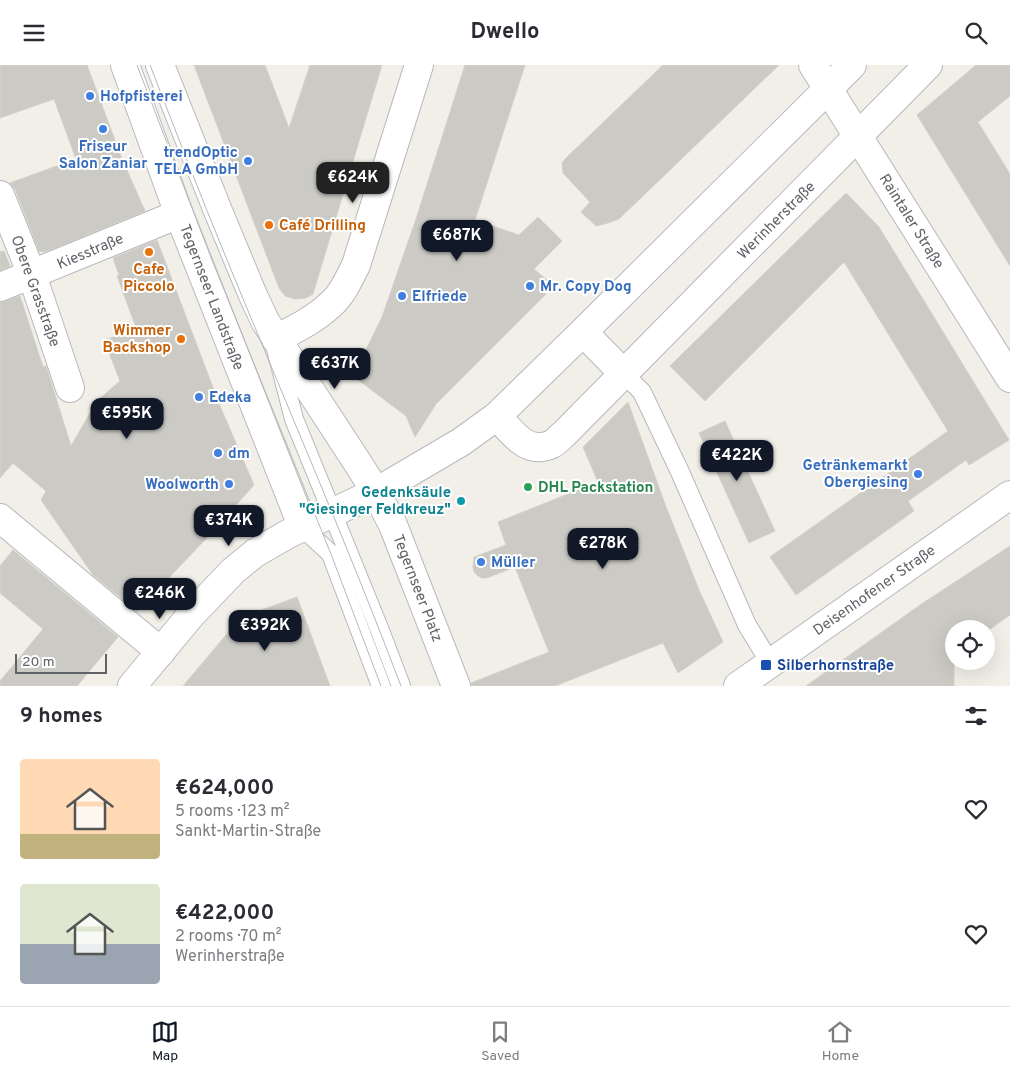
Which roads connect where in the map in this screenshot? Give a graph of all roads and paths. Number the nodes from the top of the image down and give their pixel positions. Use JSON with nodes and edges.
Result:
{"nodes":[{"id":1,"x":125,"y":65,"type":"edge"},
{"id":2,"x":160,"y":65,"type":"edge"},
{"id":3,"x":420,"y":65,"type":"edge"},
{"id":4,"x":813,"y":65,"type":"edge"},
{"id":5,"x":852,"y":65,"type":"edge"},
{"id":6,"x":928,"y":65,"type":"edge"},
{"id":7,"x":829,"y":89,"type":"junction"},
{"id":8,"x":859,"y":136,"type":"junction"},
{"id":9,"x":0,"y":195,"type":"edge"},
{"id":10,"x":179,"y":214,"type":"junction"},
{"id":11,"x":32,"y":275,"type":"junction"},
{"id":12,"x":0,"y":287,"type":"edge"},
{"id":13,"x":584,"y":332,"type":"junction"},
{"id":14,"x":274,"y":335,"type":"junction"},
{"id":15,"x":624,"y":374,"type":"junction"},
{"id":16,"x":1010,"y":378,"type":"edge"},
{"id":17,"x":70,"y":388,"type":"dead end"},
{"id":18,"x":497,"y":416,"type":"junction"},
{"id":19,"x":376,"y":492,"type":"junction"},
{"id":20,"x":1010,"y":495,"type":"edge"},
{"id":21,"x":332,"y":513,"type":"junction"},
{"id":22,"x":0,"y":518,"type":"edge"},
{"id":23,"x":303,"y":528,"type":"junction"},
{"id":24,"x":161,"y":652,"type":"junction"},
{"id":25,"x":771,"y":664,"type":"junction"},
{"id":26,"x":132,"y":686,"type":"edge"},
{"id":27,"x":381,"y":686,"type":"edge"},
{"id":28,"x":400,"y":686,"type":"edge"},
{"id":29,"x":456,"y":686,"type":"edge"},
{"id":30,"x":738,"y":686,"type":"edge"}],
"edges":[{"from":1,"to":10,"type":"main road","name":"Tegernseer Landstraße"},
{"from":2,"to":14,"type":"main road"},
{"from":3,"to":14,"type":"main road"},
{"from":4,"to":7,"type":"main road","name":"Raintaler Straße"},
{"from":5,"to":7,"type":"main road"},
{"from":6,"to":8,"type":"main road","name":"Werinherstraße"},
{"from":7,"to":8,"type":"main road","name":"Raintaler Straße"},
{"from":7,"to":13,"type":"main road"},
{"from":8,"to":15,"type":"main road","name":"Werinherstraße"},
{"from":8,"to":16,"type":"main road","name":"Raintaler Straße"},
{"from":9,"to":11,"type":"main road","name":"Obere Grasstraße"},
{"from":10,"to":11,"type":"main road","name":"Kiesstraße"},
{"from":10,"to":23,"type":"main road","name":"Tegernseer Landstraße"},
{"from":11,"to":12,"type":"main road","name":"Kiesstraße"},
{"from":11,"to":17,"type":"main road","name":"Obere Grasstraße"},
{"from":13,"to":15,"type":"main road"},
{"from":13,"to":18,"type":"main road"},
{"from":14,"to":19,"type":"main road"},
{"from":14,"to":21,"type":"lane"},
{"from":15,"to":18,"type":"main road","name":"Werinherstraße"},
{"from":15,"to":25,"type":"lane"},
{"from":18,"to":19,"type":"main road"},
{"from":19,"to":21,"type":"main road"},
{"from":19,"to":29,"type":"main road","name":"Tegernseer Platz"},
{"from":20,"to":25,"type":"main road","name":"Deisenhofener Straße"},
{"from":21,"to":23,"type":"main road"},
{"from":21,"to":28,"type":"lane"},
{"from":22,"to":24,"type":"main road"},
{"from":23,"to":24,"type":"main road"},
{"from":23,"to":27,"type":"lane"},
{"from":24,"to":26,"type":"main road"},
{"from":25,"to":30,"type":"main road","name":"Deisenhofener Straße"}]}
